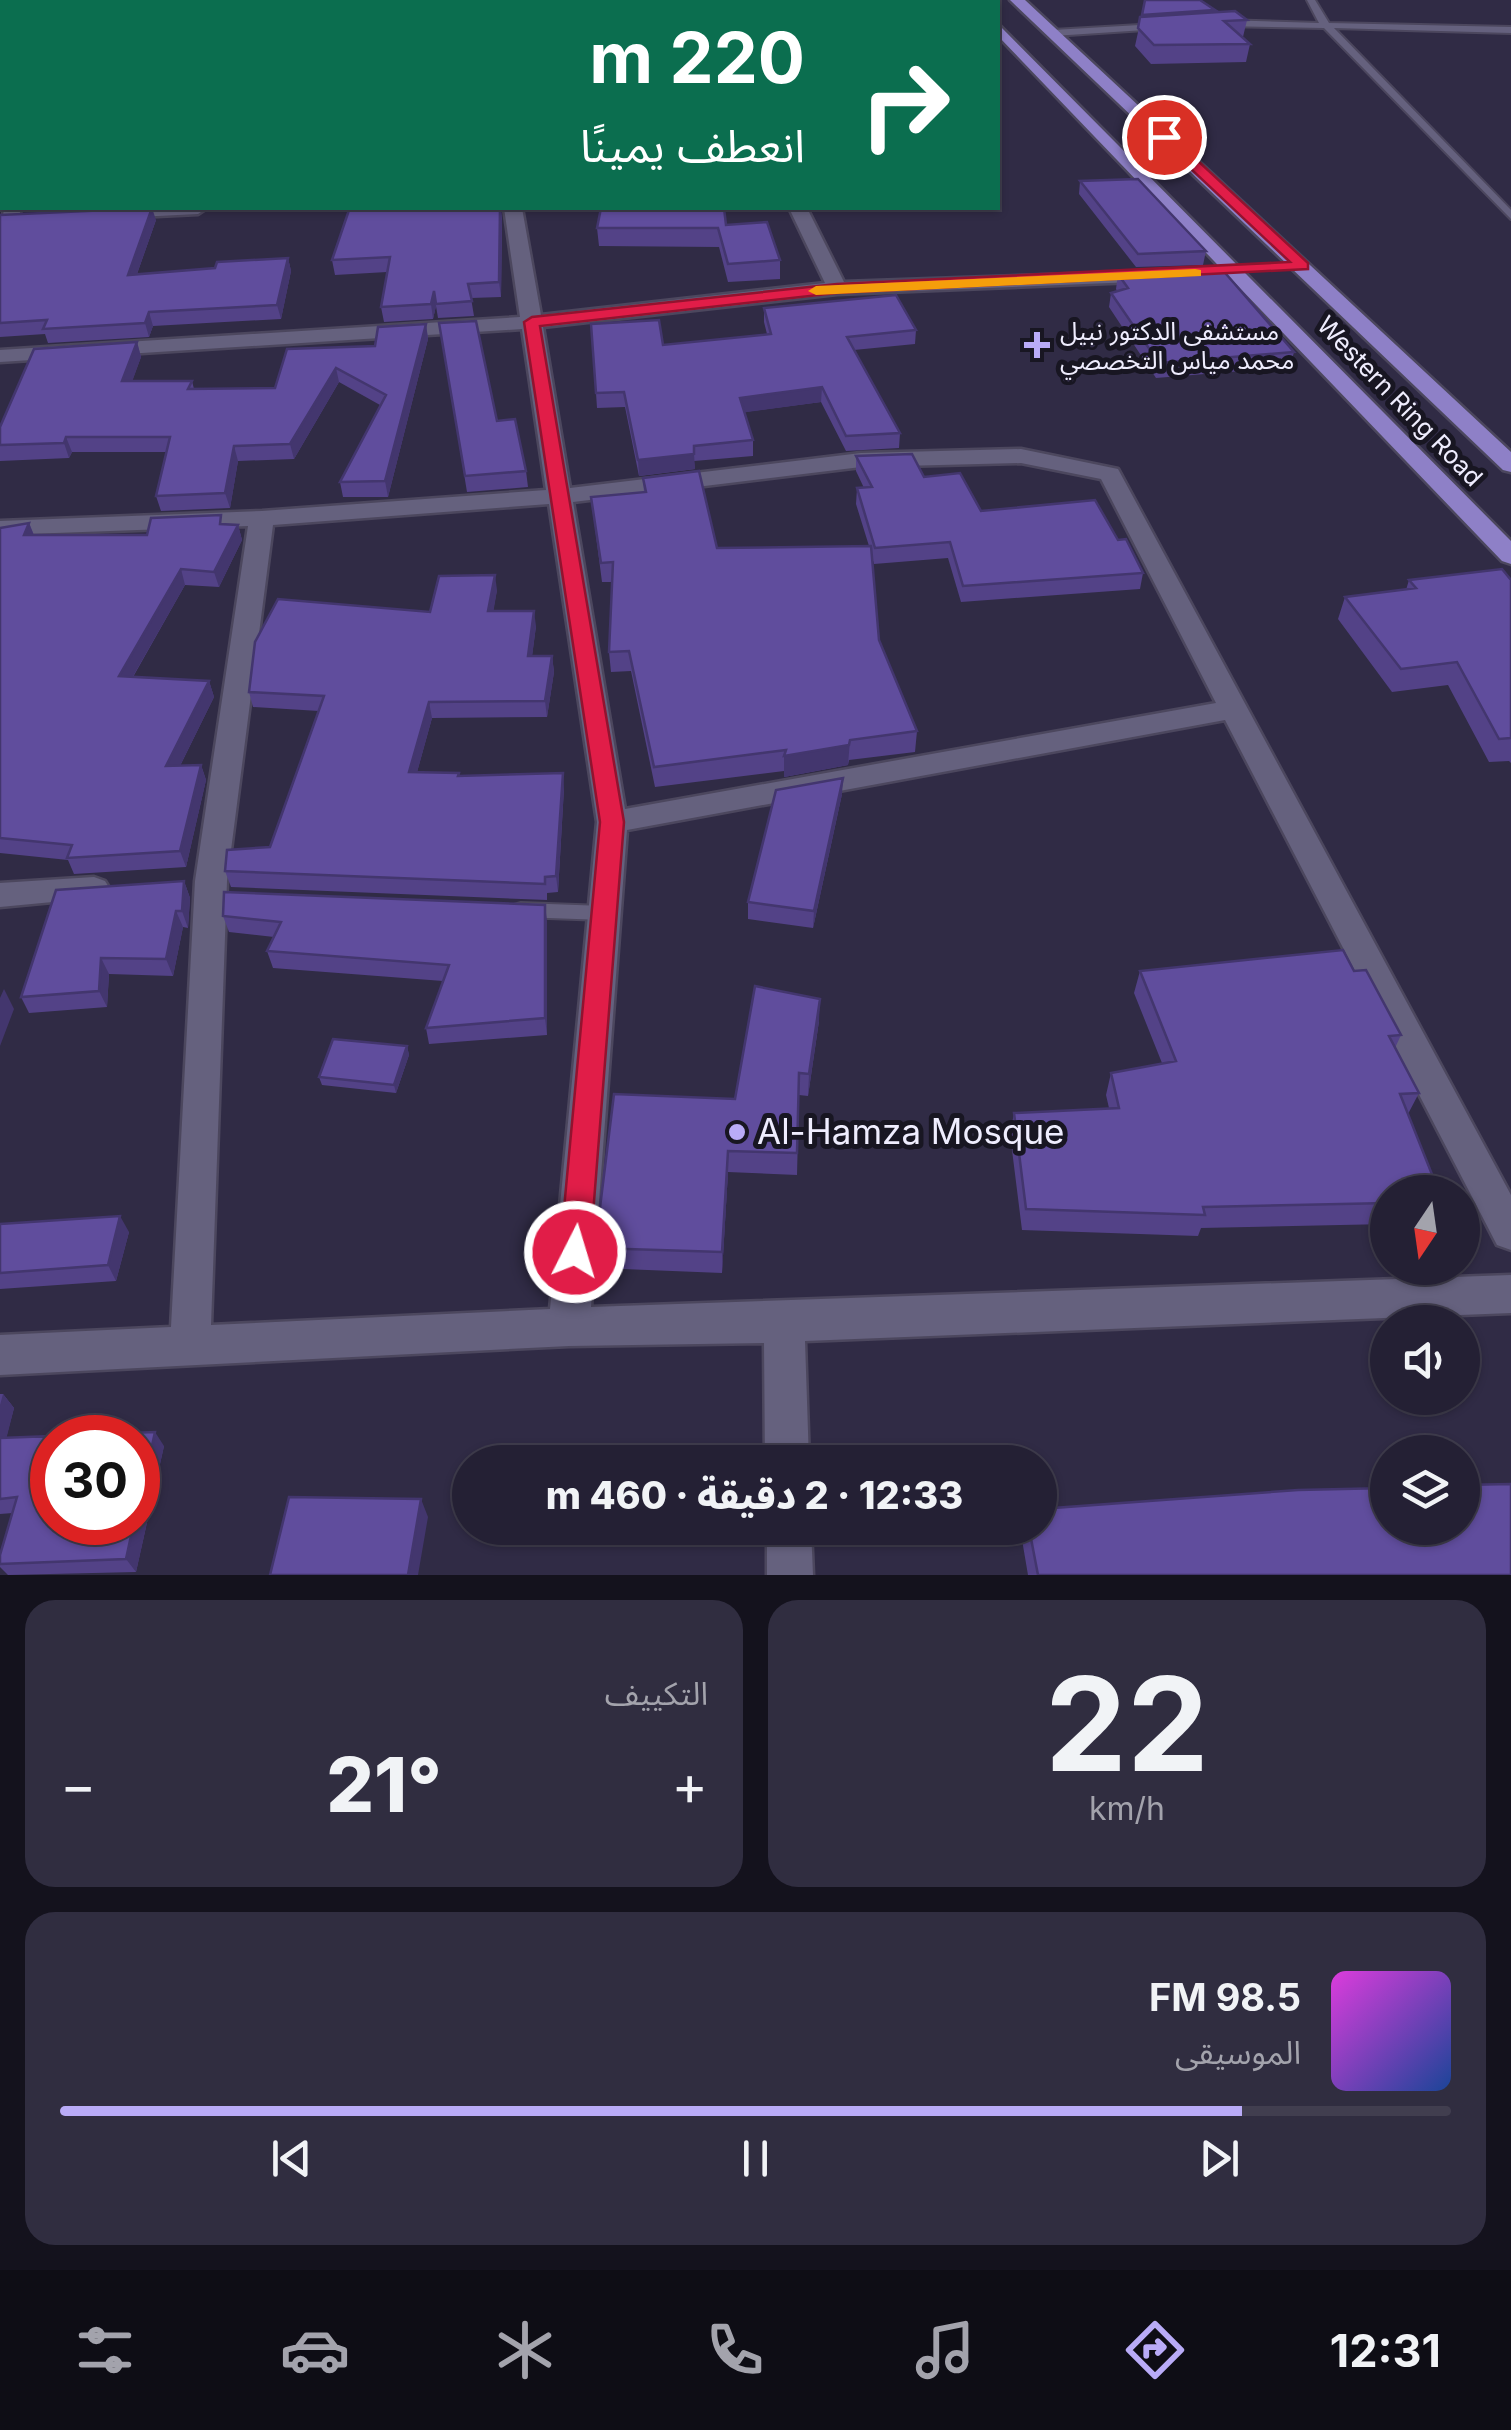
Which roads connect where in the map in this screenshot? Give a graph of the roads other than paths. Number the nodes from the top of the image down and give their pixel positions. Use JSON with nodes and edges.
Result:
{"nodes":[{"id":1,"x":1016,"y":0,"type":"edge"},
{"id":2,"x":1311,"y":0,"type":"edge"},
{"id":3,"x":1323,"y":22,"type":"junction"},
{"id":4,"x":1210,"y":24,"type":"edge"},
{"id":5,"x":1171,"y":26,"type":"edge"},
{"id":6,"x":1000,"y":30,"type":"edge"},
{"id":7,"x":1511,"y":30,"type":"edge"},
{"id":8,"x":1053,"y":33,"type":"junction"},
{"id":9,"x":151,"y":210,"type":"edge"},
{"id":10,"x":513,"y":210,"type":"edge"},
{"id":11,"x":799,"y":210,"type":"edge"},
{"id":12,"x":104,"y":212,"type":"edge"},
{"id":13,"x":1511,"y":216,"type":"edge"},
{"id":14,"x":1302,"y":266,"type":"junction"},
{"id":15,"x":1237,"y":271,"type":"junction"},
{"id":16,"x":837,"y":288,"type":"junction"},
{"id":17,"x":532,"y":322,"type":"junction"},
{"id":18,"x":0,"y":356,"type":"edge"},
{"id":19,"x":1511,"y":465,"type":"edge"},
{"id":20,"x":562,"y":496,"type":"junction"},
{"id":21,"x":262,"y":518,"type":"junction"},
{"id":22,"x":0,"y":528,"type":"edge"},
{"id":23,"x":1511,"y":556,"type":"edge"},
{"id":24,"x":1234,"y":708,"type":"junction"},
{"id":25,"x":612,"y":822,"type":"junction"},
{"id":26,"x":173,"y":884,"type":"edge"},
{"id":27,"x":134,"y":886,"type":"edge"},
{"id":28,"x":218,"y":892,"type":"junction"},
{"id":29,"x":0,"y":894,"type":"edge"},
{"id":30,"x":506,"y":909,"type":"edge"},
{"id":31,"x":604,"y":913,"type":"junction"},
{"id":32,"x":1511,"y":1233,"type":"edge"},
{"id":33,"x":1511,"y":1294,"type":"edge"},
{"id":34,"x":784,"y":1324,"type":"junction"},
{"id":35,"x":569,"y":1326,"type":"junction"},
{"id":36,"x":190,"y":1348,"type":"junction"},
{"id":37,"x":0,"y":1356,"type":"edge"},
{"id":38,"x":788,"y":1445,"type":"edge"},
{"id":39,"x":789,"y":1545,"type":"edge"},
{"id":40,"x":790,"y":1575,"type":"edge"}],
"edges":[{"from":1,"to":8,"type":"main road","name":"Western Ring Road"},
{"from":2,"to":3,"type":"lane"},
{"from":3,"to":4,"type":"lane"},
{"from":3,"to":7,"type":"lane"},
{"from":3,"to":13,"type":"lane"},
{"from":5,"to":8,"type":"lane"},
{"from":6,"to":15,"type":"main road","name":"Western Ring Road"},
{"from":8,"to":14,"type":"main road","name":"Western Ring Road"},
{"from":9,"to":12,"type":"street"},
{"from":10,"to":17,"type":"street"},
{"from":11,"to":16,"type":"street"},
{"from":14,"to":15,"type":"main road"},
{"from":14,"to":19,"type":"main road","name":"Western Ring Road"},
{"from":15,"to":16,"type":"street"},
{"from":15,"to":23,"type":"main road","name":"Western Ring Road"},
{"from":16,"to":17,"type":"street"},
{"from":17,"to":18,"type":"street"},
{"from":17,"to":20,"type":"street"},
{"from":20,"to":21,"type":"street"},
{"from":20,"to":24,"type":"street"},
{"from":20,"to":25,"type":"street"},
{"from":21,"to":22,"type":"street"},
{"from":21,"to":28,"type":"street"},
{"from":24,"to":25,"type":"street"},
{"from":24,"to":32,"type":"street"},
{"from":25,"to":31,"type":"street"},
{"from":26,"to":28,"type":"street"},
{"from":27,"to":29,"type":"street"},
{"from":28,"to":36,"type":"street"},
{"from":30,"to":31,"type":"lane"},
{"from":31,"to":35,"type":"street"},
{"from":33,"to":34,"type":"street"},
{"from":34,"to":35,"type":"street"},
{"from":34,"to":38,"type":"street"},
{"from":35,"to":36,"type":"street"},
{"from":36,"to":37,"type":"street"},
{"from":39,"to":40,"type":"street"}]}
